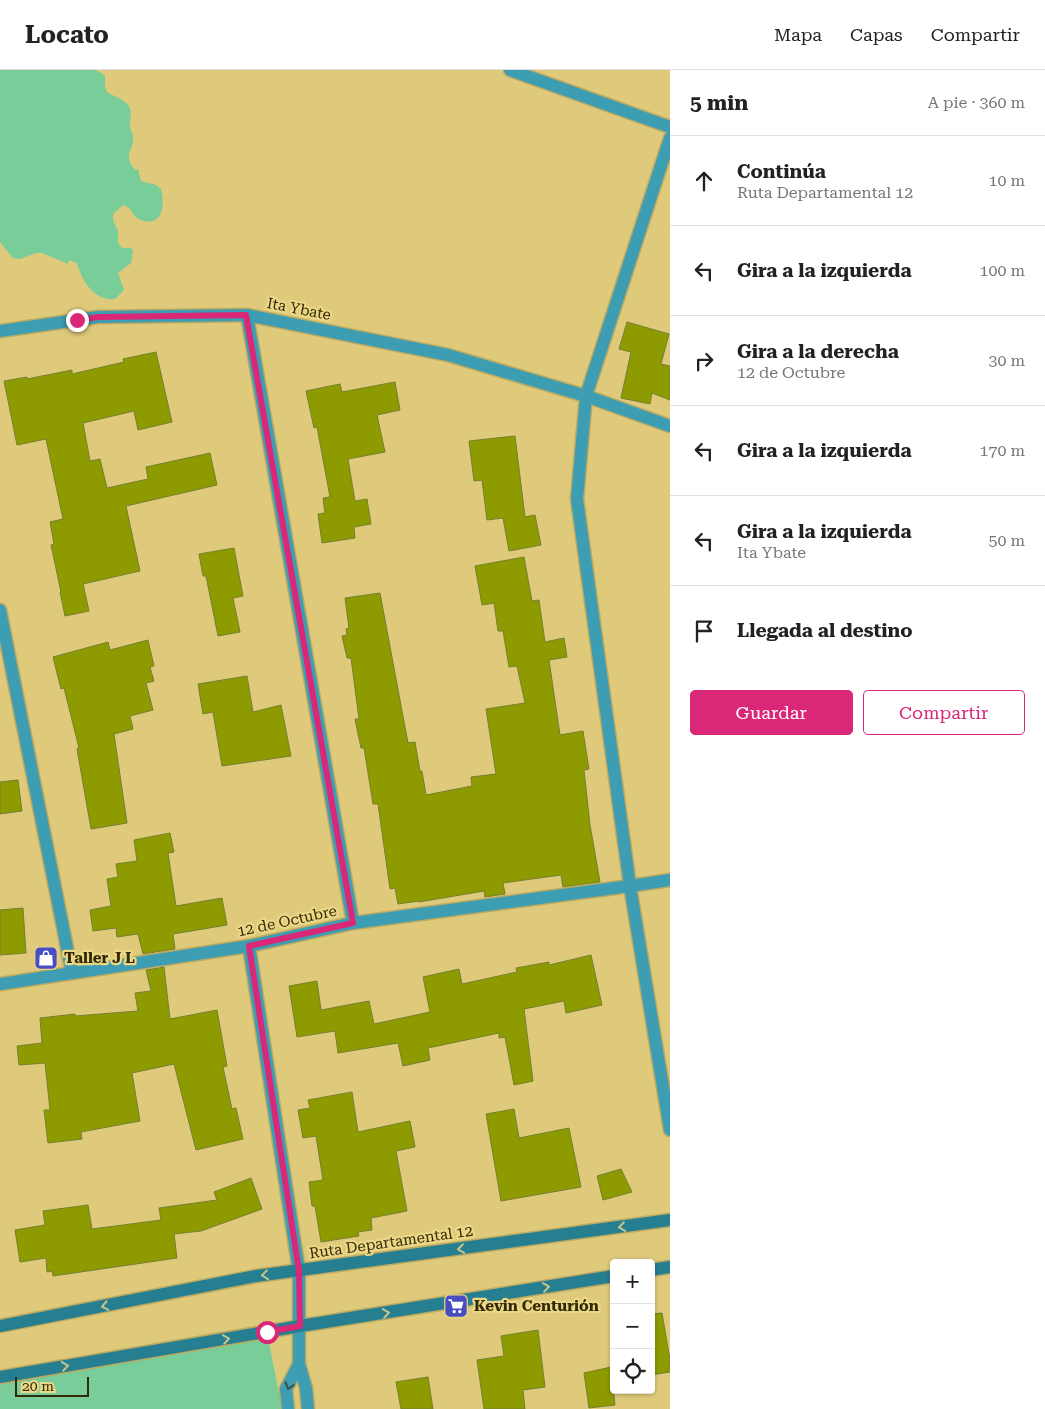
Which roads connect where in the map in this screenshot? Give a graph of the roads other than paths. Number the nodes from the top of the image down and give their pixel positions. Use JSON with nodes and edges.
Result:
{"nodes":[{"id":1,"x":510,"y":70,"type":"edge"},
{"id":2,"x":670,"y":127,"type":"edge"},
{"id":3,"x":670,"y":138,"type":"edge"},
{"id":4,"x":246,"y":315,"type":"junction"},
{"id":5,"x":0,"y":331,"type":"edge"},
{"id":6,"x":586,"y":396,"type":"junction"},
{"id":7,"x":670,"y":426,"type":"edge"},
{"id":8,"x":0,"y":610,"type":"edge"},
{"id":9,"x":670,"y":880,"type":"edge"},
{"id":10,"x":630,"y":886,"type":"junction"},
{"id":11,"x":353,"y":923,"type":"junction"},
{"id":12,"x":249,"y":946,"type":"junction"},
{"id":13,"x":72,"y":973,"type":"junction"},
{"id":14,"x":0,"y":984,"type":"edge"},
{"id":15,"x":670,"y":1130,"type":"edge"},
{"id":16,"x":670,"y":1220,"type":"edge"},
{"id":17,"x":670,"y":1267,"type":"edge"},
{"id":18,"x":655,"y":1269,"type":"edge"},
{"id":19,"x":299,"y":1271,"type":"junction"},
{"id":20,"x":610,"y":1277,"type":"edge"},
{"id":21,"x":0,"y":1326,"type":"edge"},
{"id":22,"x":300,"y":1326,"type":"junction"},
{"id":23,"x":298,"y":1364,"type":"junction"},
{"id":24,"x":0,"y":1377,"type":"edge"},
{"id":25,"x":288,"y":1409,"type":"edge"},
{"id":26,"x":308,"y":1409,"type":"edge"}],
"edges":[{"from":1,"to":2,"type":"street"},
{"from":3,"to":6,"type":"street"},
{"from":4,"to":5,"type":"street","name":"Ita Ybate"},
{"from":4,"to":6,"type":"street","name":"Ita Ybate"},
{"from":4,"to":11,"type":"street"},
{"from":6,"to":7,"type":"street","name":"Ita Ybate"},
{"from":6,"to":10,"type":"street"},
{"from":8,"to":13,"type":"street"},
{"from":9,"to":10,"type":"street","name":"12 de Octubre"},
{"from":10,"to":11,"type":"street","name":"12 de Octubre"},
{"from":10,"to":15,"type":"street"},
{"from":11,"to":12,"type":"street","name":"12 de Octubre"},
{"from":12,"to":13,"type":"street","name":"12 de Octubre"},
{"from":12,"to":19,"type":"street"},
{"from":13,"to":14,"type":"street","name":"12 de Octubre"},
{"from":16,"to":19,"type":"main road","name":"Ruta Departamental 12","one_way":true},
{"from":17,"to":18,"type":"main road"},
{"from":19,"to":21,"type":"main road","name":"Ruta Departamental 12","one_way":true},
{"from":19,"to":22,"type":"street"},
{"from":22,"to":20,"type":"main road","one_way":true},
{"from":22,"to":23,"type":"street"},
{"from":24,"to":22,"type":"main road","one_way":true},
{"from":23,"to":25,"type":"street","one_way":true},
{"from":23,"to":26,"type":"street"}]}
